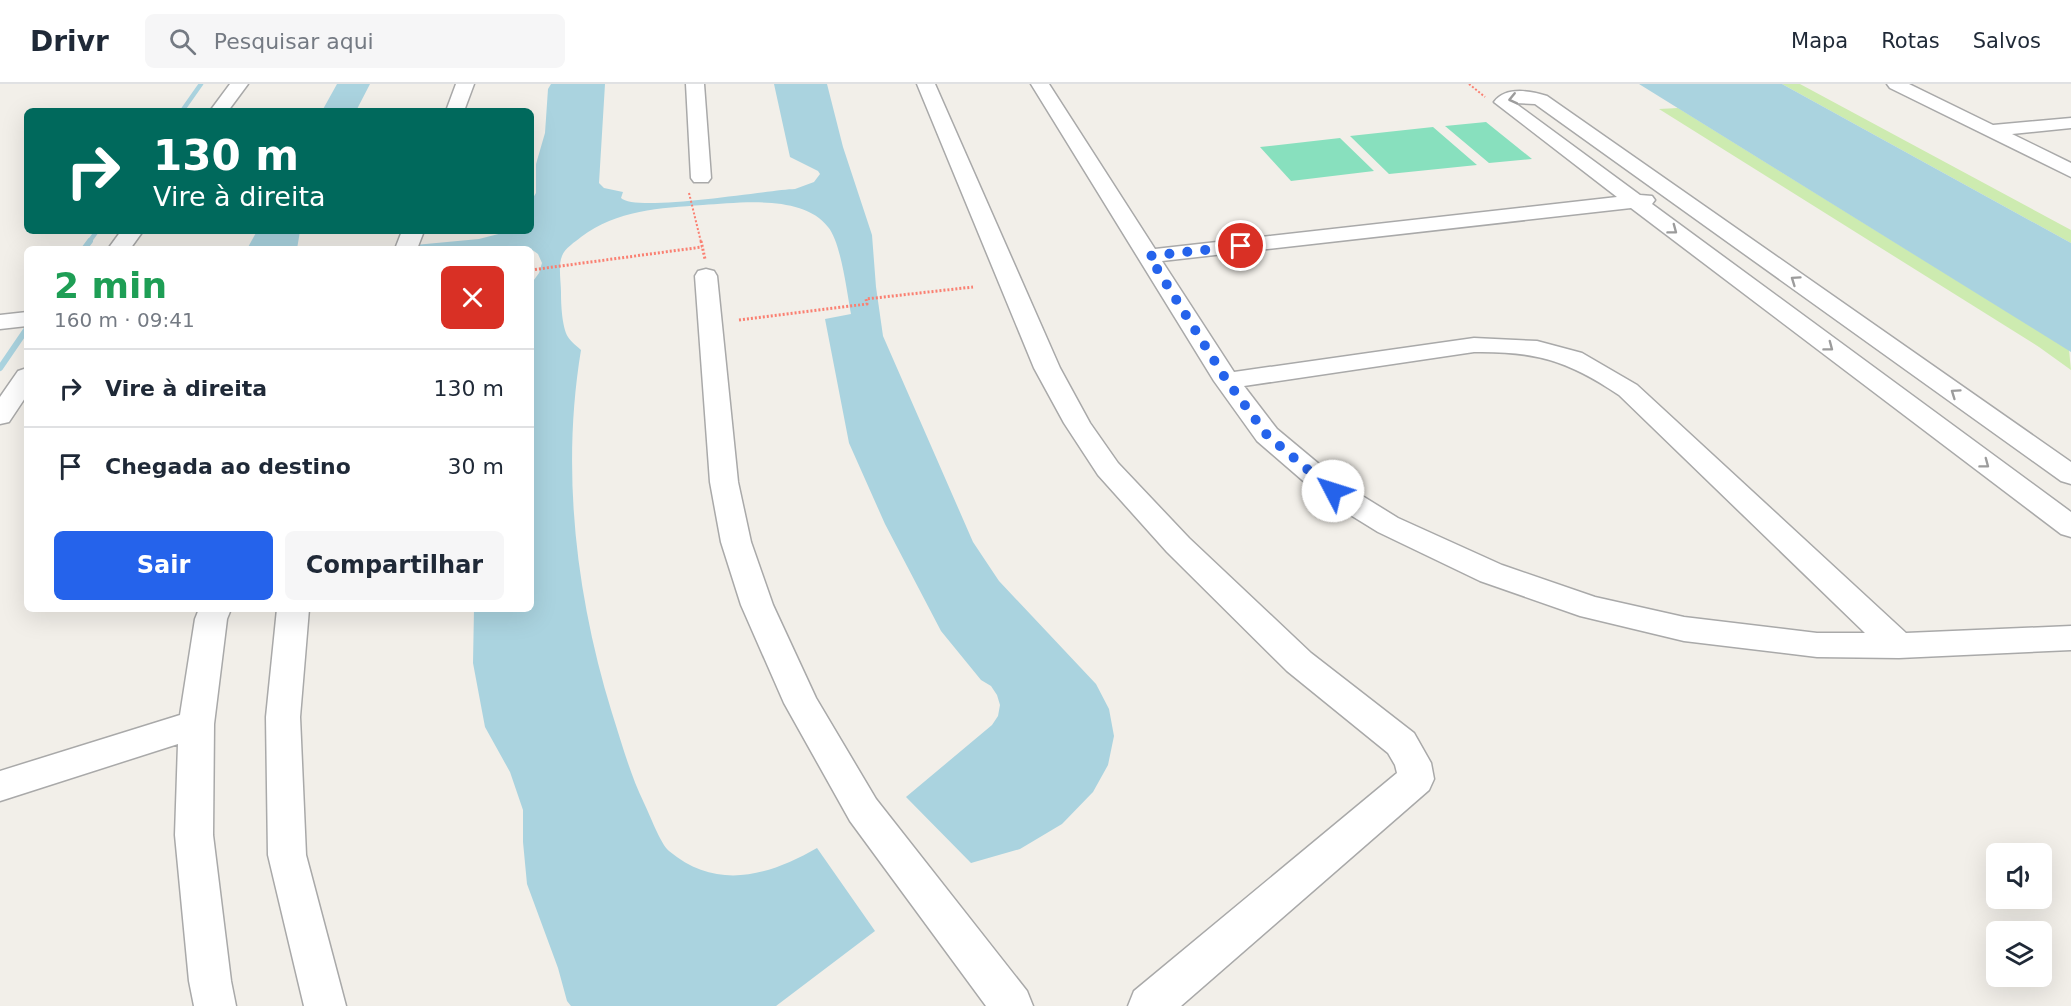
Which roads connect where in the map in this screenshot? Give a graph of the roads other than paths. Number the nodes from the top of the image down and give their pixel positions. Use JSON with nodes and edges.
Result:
{"nodes":[{"id":1,"x":239,"y":84,"type":"edge"},
{"id":2,"x":465,"y":84,"type":"edge"},
{"id":3,"x":695,"y":84,"type":"edge"},
{"id":4,"x":926,"y":84,"type":"edge"},
{"id":5,"x":1040,"y":84,"type":"edge"},
{"id":6,"x":1896,"y":84,"type":"edge"},
{"id":7,"x":221,"y":108,"type":"edge"},
{"id":8,"x":457,"y":108,"type":"edge"},
{"id":9,"x":1560,"y":113,"type":"junction"},
{"id":10,"x":1522,"y":117,"type":"junction"},
{"id":11,"x":2071,"y":123,"type":"edge"},
{"id":12,"x":1990,"y":131,"type":"junction"},
{"id":13,"x":2071,"y":171,"type":"edge"},
{"id":14,"x":701,"y":178,"type":"dead end"},
{"id":15,"x":1677,"y":197,"type":"junction"},
{"id":16,"x":1633,"y":201,"type":"junction"},
{"id":17,"x":130,"y":234,"type":"edge"},
{"id":18,"x":120,"y":246,"type":"edge"},
{"id":19,"x":1149,"y":256,"type":"junction"},
{"id":20,"x":704,"y":262,"type":"road end"},
{"id":21,"x":0,"y":306,"type":"edge"},
{"id":22,"x":20,"y":316,"type":"edge"},
{"id":23,"x":24,"y":380,"type":"edge"},
{"id":24,"x":1227,"y":381,"type":"junction"},
{"id":25,"x":0,"y":416,"type":"edge"},
{"id":26,"x":2071,"y":475,"type":"edge"},
{"id":27,"x":2071,"y":528,"type":"edge"},
{"id":28,"x":213,"y":612,"type":"edge"},
{"id":29,"x":293,"y":612,"type":"edge"},
{"id":30,"x":2071,"y":638,"type":"edge"},
{"id":31,"x":1899,"y":646,"type":"junction"},
{"id":32,"x":196,"y":724,"type":"junction"},
{"id":33,"x":0,"y":786,"type":"edge"},
{"id":34,"x":216,"y":1006,"type":"edge"},
{"id":35,"x":325,"y":1006,"type":"edge"},
{"id":36,"x":1012,"y":1006,"type":"edge"},
{"id":37,"x":1149,"y":1006,"type":"edge"}],
"edges":[{"from":1,"to":7,"type":"street"},
{"from":2,"to":8,"type":"street"},
{"from":3,"to":14,"type":"street"},
{"from":4,"to":37,"type":"street"},
{"from":5,"to":19,"type":"street"},
{"from":6,"to":12,"type":"street"},
{"from":9,"to":10,"type":"street"},
{"from":9,"to":10,"type":"street","one_way":true},
{"from":9,"to":15,"type":"street"},
{"from":10,"to":16,"type":"street"},
{"from":11,"to":12,"type":"street"},
{"from":12,"to":13,"type":"street"},
{"from":15,"to":16,"type":"street"},
{"from":26,"to":15,"type":"street","one_way":true},
{"from":16,"to":19,"type":"street"},
{"from":16,"to":27,"type":"street","one_way":true},
{"from":17,"to":18,"type":"street"},
{"from":19,"to":24,"type":"street"},
{"from":20,"to":36,"type":"street"},
{"from":21,"to":22,"type":"street"},
{"from":23,"to":25,"type":"street"},
{"from":24,"to":31,"type":"street"},
{"from":24,"to":31,"type":"street"},
{"from":28,"to":32,"type":"street"},
{"from":29,"to":35,"type":"street"},
{"from":30,"to":31,"type":"street"},
{"from":32,"to":33,"type":"street"},
{"from":32,"to":34,"type":"street"}]}
